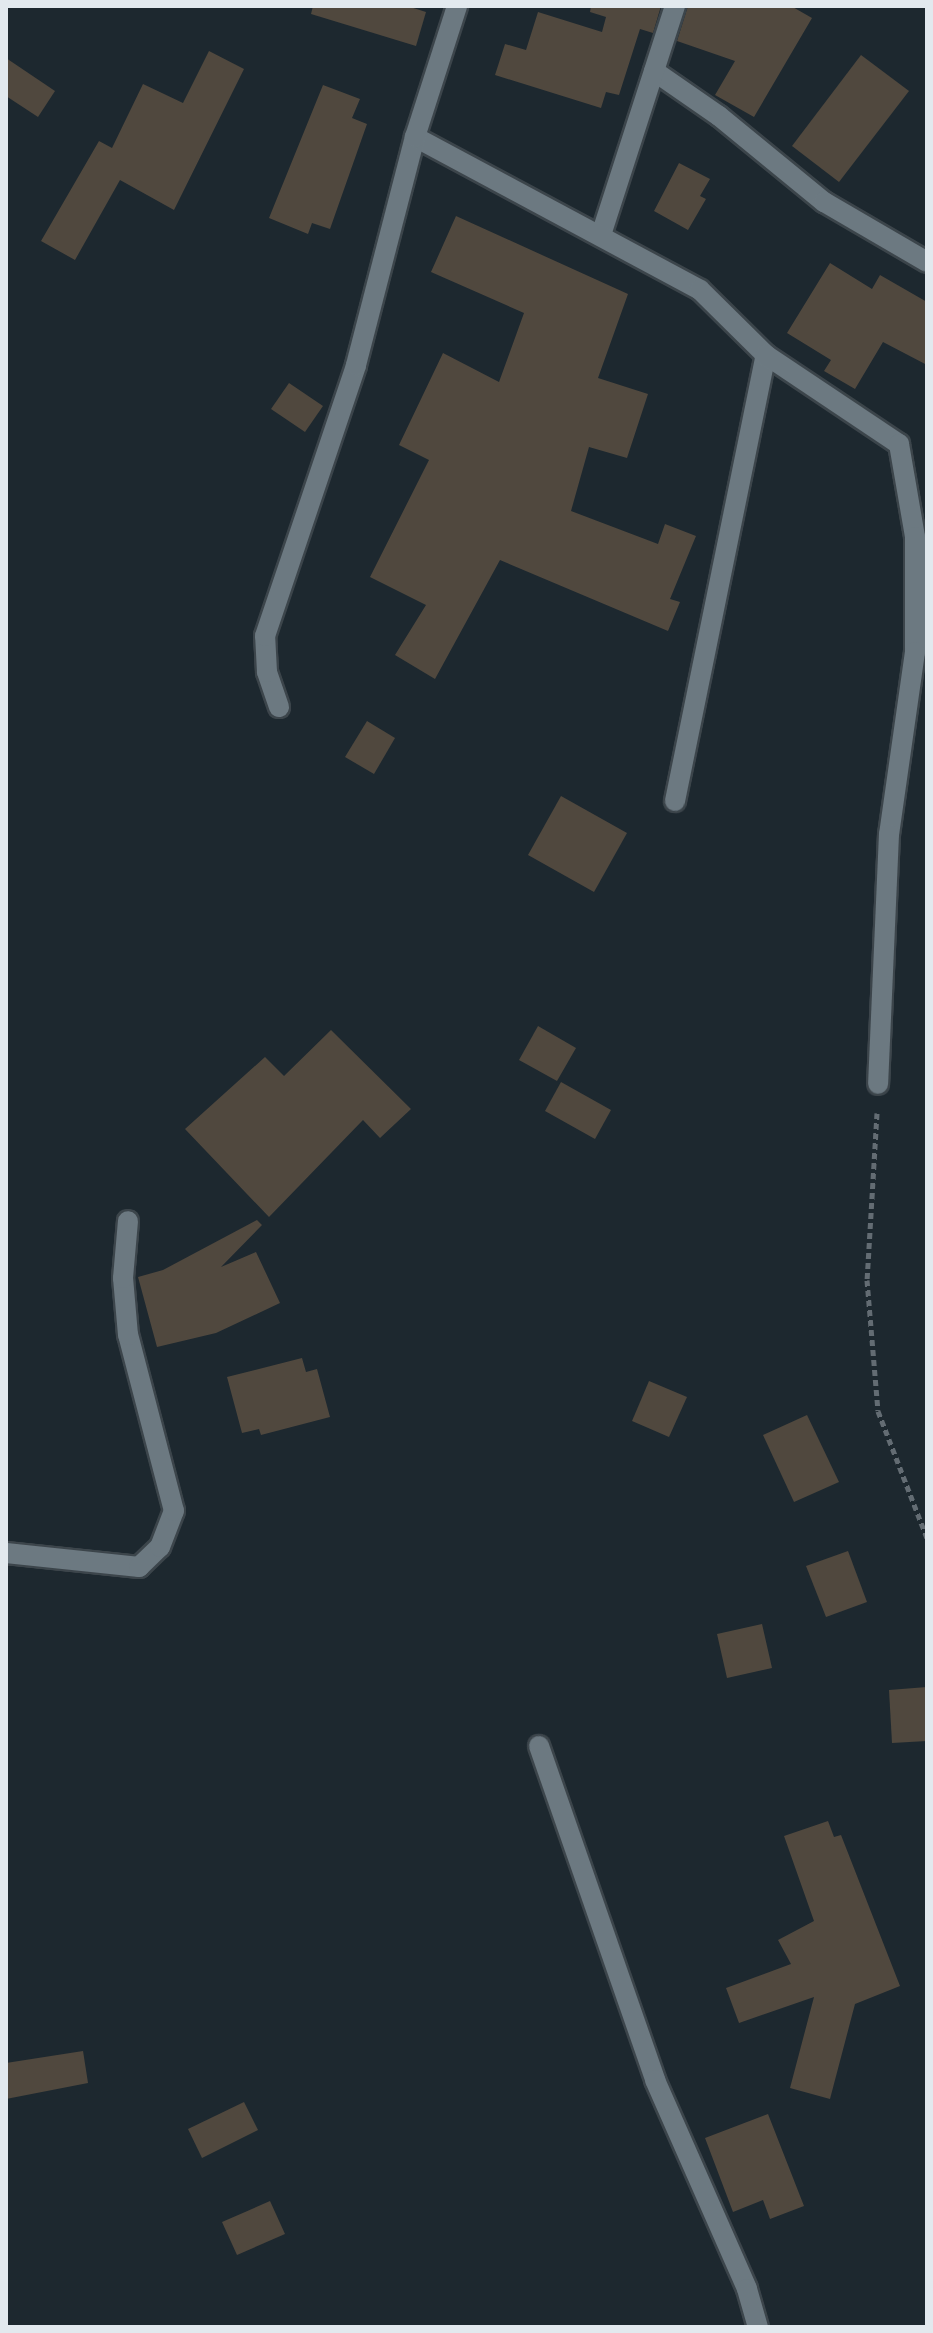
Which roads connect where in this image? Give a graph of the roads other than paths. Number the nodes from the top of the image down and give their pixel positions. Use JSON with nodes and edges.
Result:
{"nodes":[{"id":1,"x":457,"y":6,"type":"edge"},
{"id":2,"x":675,"y":6,"type":"edge"},
{"id":3,"x":654,"y":71,"type":"junction"},
{"id":4,"x":415,"y":137,"type":"junction"},
{"id":5,"x":601,"y":235,"type":"junction"},
{"id":6,"x":927,"y":262,"type":"edge"},
{"id":7,"x":766,"y":355,"type":"junction"},
{"id":8,"x":279,"y":707,"type":"dead end"},
{"id":9,"x":675,"y":801,"type":"dead end"},
{"id":10,"x":878,"y":1084,"type":"road end"},
{"id":11,"x":128,"y":1221,"type":"dead end"},
{"id":12,"x":6,"y":1553,"type":"edge"},
{"id":13,"x":539,"y":1746,"type":"dead end"},
{"id":14,"x":758,"y":2327,"type":"edge"}],
"edges":[{"from":1,"to":4,"type":"street"},
{"from":2,"to":3,"type":"street"},
{"from":3,"to":5,"type":"street"},
{"from":3,"to":6,"type":"street"},
{"from":4,"to":5,"type":"street"},
{"from":4,"to":8,"type":"street"},
{"from":5,"to":7,"type":"street"},
{"from":7,"to":9,"type":"street"},
{"from":7,"to":10,"type":"street"},
{"from":11,"to":12,"type":"street"},
{"from":13,"to":14,"type":"street"}]}
